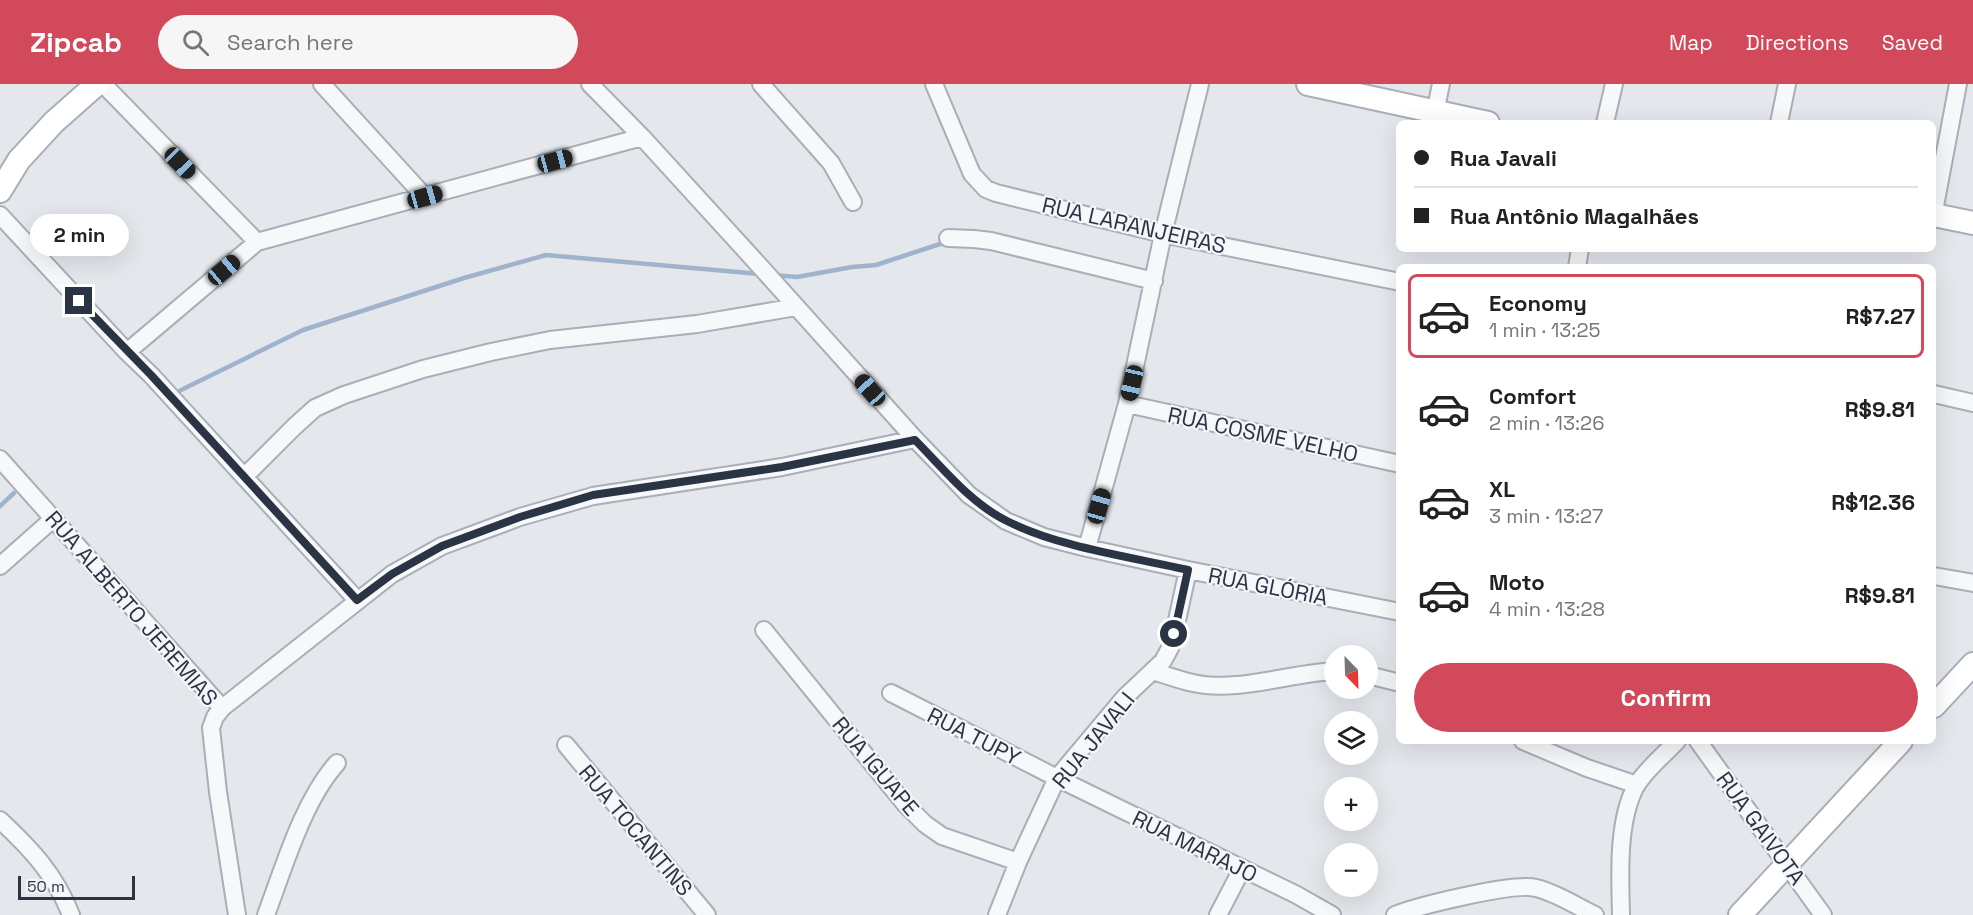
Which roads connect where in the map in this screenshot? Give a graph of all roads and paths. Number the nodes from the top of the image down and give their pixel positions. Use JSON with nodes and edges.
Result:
{"nodes":[{"id":1,"x":97,"y":84,"type":"edge"},
{"id":2,"x":103,"y":84,"type":"edge"},
{"id":3,"x":322,"y":84,"type":"edge"},
{"id":4,"x":590,"y":84,"type":"edge"},
{"id":5,"x":761,"y":84,"type":"edge"},
{"id":6,"x":934,"y":84,"type":"edge"},
{"id":7,"x":1200,"y":84,"type":"edge"},
{"id":8,"x":1308,"y":84,"type":"edge"},
{"id":9,"x":1441,"y":84,"type":"edge"},
{"id":10,"x":1614,"y":84,"type":"edge"},
{"id":11,"x":1787,"y":84,"type":"edge"},
{"id":12,"x":1958,"y":84,"type":"edge"},
{"id":13,"x":1435,"y":113,"type":"junction"},
{"id":14,"x":1472,"y":120,"type":"edge"},
{"id":15,"x":1606,"y":120,"type":"edge"},
{"id":16,"x":1780,"y":120,"type":"edge"},
{"id":17,"x":642,"y":137,"type":"junction"},
{"id":18,"x":0,"y":191,"type":"edge"},
{"id":19,"x":425,"y":197,"type":"junction"},
{"id":20,"x":853,"y":202,"type":"dead end"},
{"id":21,"x":1936,"y":202,"type":"edge"},
{"id":22,"x":1936,"y":214,"type":"edge"},
{"id":23,"x":0,"y":215,"type":"edge"},
{"id":24,"x":1973,"y":223,"type":"edge"},
{"id":25,"x":1163,"y":234,"type":"junction"},
{"id":26,"x":948,"y":238,"type":"dead end"},
{"id":27,"x":257,"y":242,"type":"junction"},
{"id":28,"x":1396,"y":281,"type":"edge"},
{"id":29,"x":1152,"y":290,"type":"junction"},
{"id":30,"x":796,"y":307,"type":"junction"},
{"id":31,"x":127,"y":352,"type":"junction"},
{"id":32,"x":1936,"y":394,"type":"edge"},
{"id":33,"x":1973,"y":403,"type":"edge"},
{"id":34,"x":1127,"y":404,"type":"junction"},
{"id":35,"x":915,"y":440,"type":"junction"},
{"id":36,"x":0,"y":459,"type":"edge"},
{"id":37,"x":1396,"y":463,"type":"edge"},
{"id":38,"x":244,"y":477,"type":"junction"},
{"id":39,"x":54,"y":518,"type":"junction"},
{"id":40,"x":1087,"y":548,"type":"junction"},
{"id":41,"x":0,"y":566,"type":"edge"},
{"id":42,"x":1188,"y":570,"type":"junction"},
{"id":43,"x":1936,"y":576,"type":"edge"},
{"id":44,"x":1973,"y":583,"type":"edge"},
{"id":45,"x":357,"y":600,"type":"junction"},
{"id":46,"x":1396,"y":611,"type":"edge"},
{"id":47,"x":764,"y":630,"type":"dead end"},
{"id":48,"x":1973,"y":664,"type":"edge"},
{"id":49,"x":1153,"y":671,"type":"junction"},
{"id":50,"x":1324,"y":672,"type":"edge"},
{"id":51,"x":1378,"y":678,"type":"edge"},
{"id":52,"x":1396,"y":682,"type":"edge"},
{"id":53,"x":891,"y":693,"type":"dead end"},
{"id":54,"x":1936,"y":704,"type":"edge"},
{"id":55,"x":222,"y":708,"type":"junction"},
{"id":56,"x":1530,"y":744,"type":"edge"},
{"id":57,"x":1674,"y":744,"type":"edge"},
{"id":58,"x":1700,"y":744,"type":"edge"},
{"id":59,"x":1898,"y":744,"type":"edge"},
{"id":60,"x":566,"y":745,"type":"dead end"},
{"id":61,"x":337,"y":763,"type":"dead end"},
{"id":62,"x":1057,"y":778,"type":"junction"},
{"id":63,"x":1637,"y":785,"type":"junction"},
{"id":64,"x":2,"y":825,"type":"edge"},
{"id":65,"x":1018,"y":862,"type":"junction"},
{"id":66,"x":1786,"y":864,"type":"junction"},
{"id":67,"x":1242,"y":869,"type":"junction"},
{"id":68,"x":71,"y":915,"type":"edge"},
{"id":69,"x":237,"y":915,"type":"edge"},
{"id":70,"x":266,"y":915,"type":"edge"},
{"id":71,"x":707,"y":915,"type":"edge"},
{"id":72,"x":997,"y":915,"type":"edge"},
{"id":73,"x":1218,"y":915,"type":"edge"},
{"id":74,"x":1332,"y":915,"type":"edge"},
{"id":75,"x":1395,"y":915,"type":"edge"},
{"id":76,"x":1595,"y":915,"type":"edge"},
{"id":77,"x":1621,"y":915,"type":"edge"},
{"id":78,"x":1740,"y":915,"type":"edge"},
{"id":79,"x":1823,"y":915,"type":"edge"}],
"edges":[{"from":1,"to":18,"type":"main road"},
{"from":2,"to":27,"type":"street"},
{"from":3,"to":19,"type":"street"},
{"from":4,"to":17,"type":"street","name":"RUA GLÓRIA"},
{"from":5,"to":20,"type":"street"},
{"from":6,"to":25,"type":"street","name":"RUA LARANJEIRAS"},
{"from":7,"to":25,"type":"street"},
{"from":8,"to":13,"type":"main road"},
{"from":9,"to":13,"type":"street"},
{"from":10,"to":15,"type":"street"},
{"from":11,"to":16,"type":"street"},
{"from":12,"to":21,"type":"street"},
{"from":13,"to":14,"type":"main road"},
{"from":17,"to":19,"type":"street"},
{"from":17,"to":30,"type":"street","name":"RUA GLÓRIA"},
{"from":19,"to":27,"type":"street"},
{"from":22,"to":24,"type":"main road"},
{"from":23,"to":31,"type":"street"},
{"from":25,"to":28,"type":"street","name":"RUA LARANJEIRAS"},
{"from":25,"to":29,"type":"street"},
{"from":26,"to":29,"type":"street"},
{"from":27,"to":31,"type":"street"},
{"from":29,"to":34,"type":"street"},
{"from":30,"to":35,"type":"street","name":"RUA GLÓRIA"},
{"from":30,"to":38,"type":"street"},
{"from":31,"to":38,"type":"street"},
{"from":32,"to":33,"type":"street"},
{"from":34,"to":37,"type":"street","name":"RUA COSME VELHO"},
{"from":34,"to":40,"type":"street"},
{"from":35,"to":40,"type":"street","name":"RUA GLÓRIA"},
{"from":35,"to":45,"type":"street"},
{"from":36,"to":39,"type":"street","name":"RUA ALBERTO JEREMIAS"},
{"from":38,"to":45,"type":"street"},
{"from":39,"to":41,"type":"street"},
{"from":39,"to":55,"type":"street","name":"RUA ALBERTO JEREMIAS"},
{"from":40,"to":42,"type":"street","name":"RUA GLÓRIA"},
{"from":42,"to":46,"type":"street","name":"RUA GLÓRIA"},
{"from":42,"to":49,"type":"street","name":"RUA JAVALI"},
{"from":43,"to":44,"type":"street"},
{"from":45,"to":55,"type":"street"},
{"from":47,"to":65,"type":"street","name":"RUA IGUAPE"},
{"from":48,"to":54,"type":"main road"},
{"from":49,"to":50,"type":"street"},
{"from":49,"to":62,"type":"street","name":"RUA JAVALI"},
{"from":51,"to":52,"type":"street"},
{"from":53,"to":62,"type":"street","name":"RUA TUPY"},
{"from":55,"to":69,"type":"street","name":"RUA ALBERTO JEREMIAS"},
{"from":56,"to":63,"type":"street"},
{"from":57,"to":63,"type":"street"},
{"from":58,"to":66,"type":"street","name":"RUA GAIVOTA"},
{"from":59,"to":66,"type":"main road"},
{"from":60,"to":71,"type":"street","name":"RUA TOCANTINS"},
{"from":61,"to":70,"type":"street"},
{"from":62,"to":65,"type":"street","name":"RUA JAVALI"},
{"from":62,"to":67,"type":"street","name":"RUA MARAJO"},
{"from":63,"to":77,"type":"street"},
{"from":64,"to":68,"type":"street"},
{"from":65,"to":72,"type":"street","name":"RUA JAVALI"},
{"from":66,"to":78,"type":"main road"},
{"from":66,"to":79,"type":"street","name":"RUA GAIVOTA"},
{"from":67,"to":73,"type":"street"},
{"from":67,"to":74,"type":"street","name":"RUA MARAJO"},
{"from":75,"to":76,"type":"street"}]}
